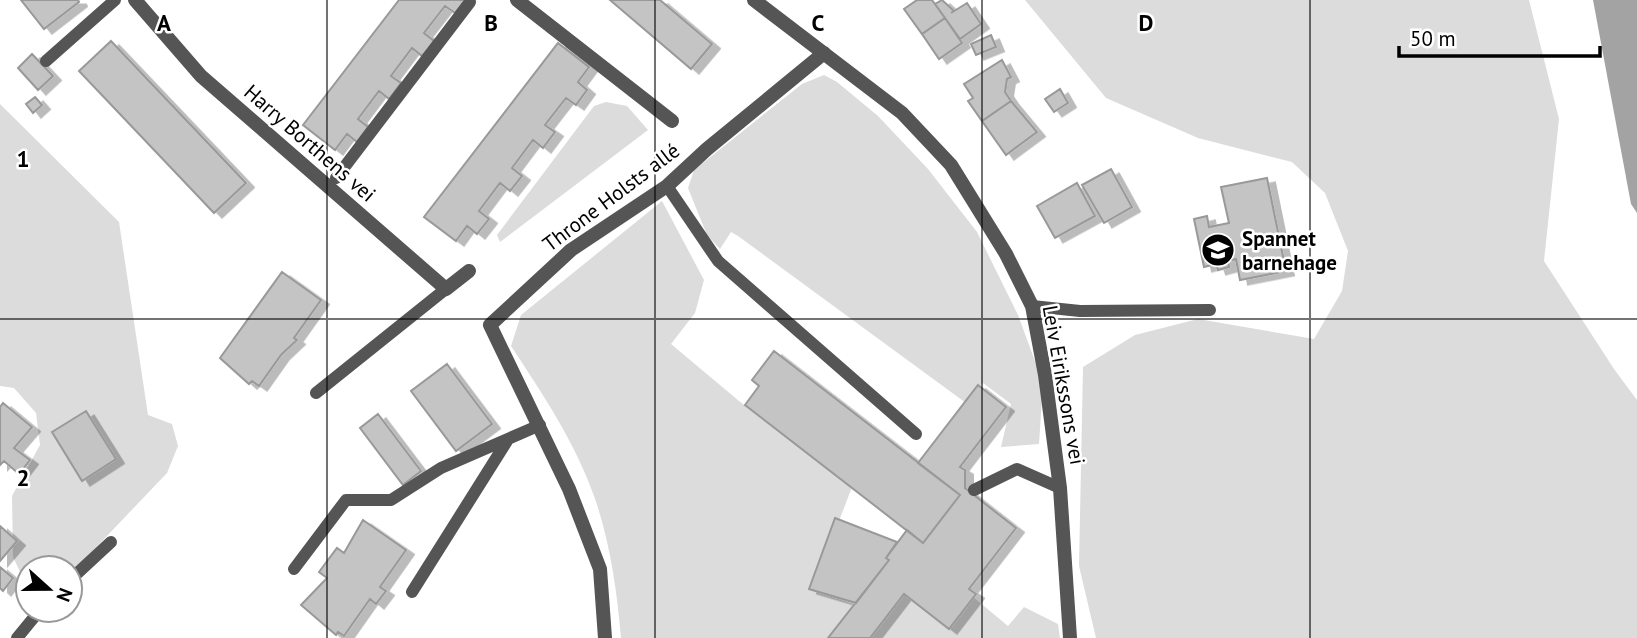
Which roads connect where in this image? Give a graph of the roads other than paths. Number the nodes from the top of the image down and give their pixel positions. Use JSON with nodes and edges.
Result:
{"nodes":[{"id":1,"x":115,"y":0,"type":"edge"},
{"id":2,"x":135,"y":0,"type":"edge"},
{"id":3,"x":517,"y":0,"type":"edge"},
{"id":4,"x":754,"y":0,"type":"edge"},
{"id":5,"x":470,"y":2,"type":"edge"},
{"id":6,"x":824,"y":53,"type":"junction"},
{"id":7,"x":46,"y":61,"type":"dead end"},
{"id":8,"x":671,"y":121,"type":"dead end"},
{"id":9,"x":336,"y":178,"type":"dead end"},
{"id":10,"x":667,"y":186,"type":"junction"},
{"id":11,"x":469,"y":271,"type":"dead end"},
{"id":12,"x":447,"y":288,"type":"junction"},
{"id":13,"x":1032,"y":306,"type":"junction"},
{"id":14,"x":1210,"y":310,"type":"dead end"},
{"id":15,"x":316,"y":393,"type":"dead end"},
{"id":16,"x":540,"y":425,"type":"junction"},
{"id":17,"x":916,"y":434,"type":"dead end"},
{"id":18,"x":507,"y":440,"type":"junction"},
{"id":19,"x":1060,"y":488,"type":"junction"},
{"id":20,"x":975,"y":489,"type":"dead end"},
{"id":21,"x":111,"y":542,"type":"dead end"},
{"id":22,"x":84,"y":567,"type":"edge"},
{"id":23,"x":294,"y":569,"type":"dead end"},
{"id":24,"x":412,"y":592,"type":"dead end"},
{"id":25,"x":29,"y":624,"type":"edge"},
{"id":26,"x":18,"y":638,"type":"edge"},
{"id":27,"x":605,"y":638,"type":"edge"},
{"id":28,"x":1070,"y":638,"type":"edge"}],
"edges":[{"from":1,"to":7,"type":"lane"},
{"from":2,"to":12,"type":"street","name":"Harry Borthens vei"},
{"from":3,"to":8,"type":"street"},
{"from":4,"to":6,"type":"street","name":"Leiv Eirikssons vei"},
{"from":5,"to":9,"type":"lane"},
{"from":6,"to":10,"type":"street","name":"Throne Holsts allé"},
{"from":6,"to":13,"type":"street","name":"Leiv Eirikssons vei"},
{"from":10,"to":16,"type":"street","name":"Throne Holsts allé"},
{"from":10,"to":17,"type":"lane"},
{"from":11,"to":12,"type":"street"},
{"from":12,"to":15,"type":"lane"},
{"from":13,"to":14,"type":"lane"},
{"from":13,"to":19,"type":"street","name":"Leiv Eirikssons vei"},
{"from":16,"to":18,"type":"lane"},
{"from":16,"to":27,"type":"street"},
{"from":18,"to":23,"type":"lane"},
{"from":18,"to":24,"type":"lane"},
{"from":19,"to":20,"type":"lane"},
{"from":19,"to":28,"type":"street","name":"Leiv Eirikssons vei"},
{"from":21,"to":22,"type":"lane"},
{"from":25,"to":26,"type":"lane"}]}
